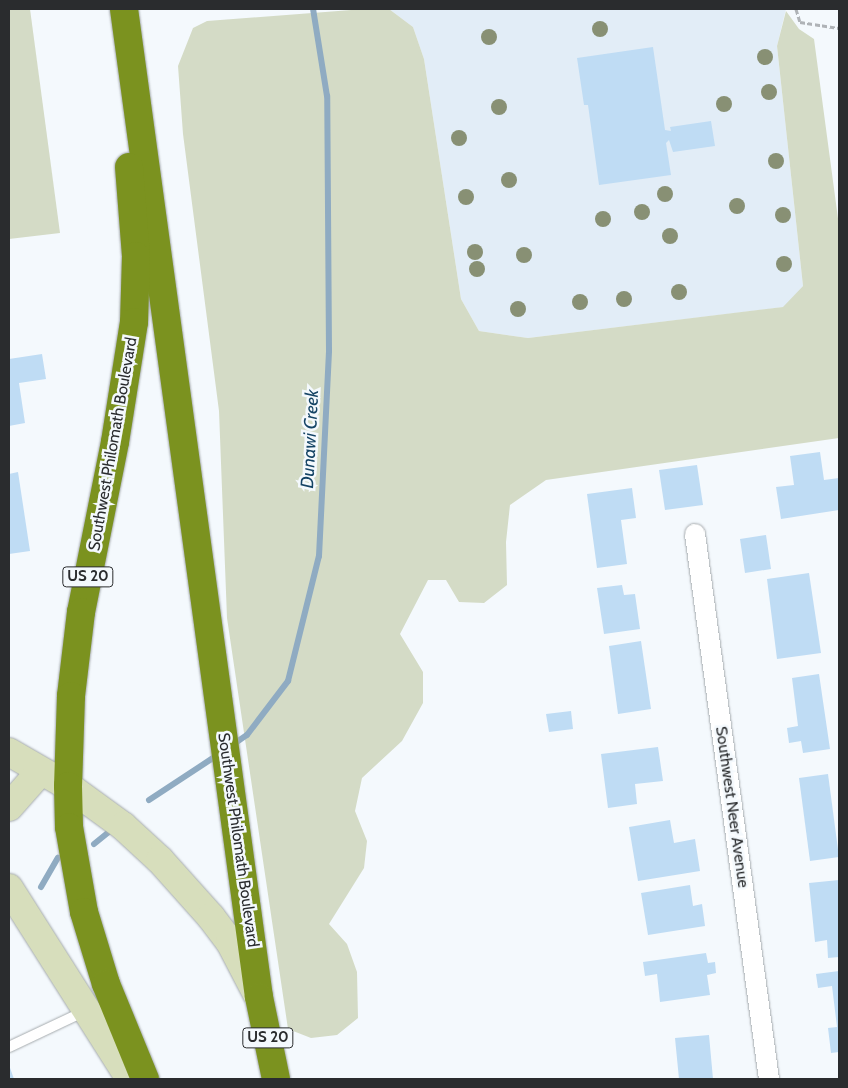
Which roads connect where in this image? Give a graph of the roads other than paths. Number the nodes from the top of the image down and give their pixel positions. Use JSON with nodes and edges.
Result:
{"nodes":[{"id":1,"x":124,"y":9,"type":"edge"},
{"id":2,"x":132,"y":65,"type":"junction"},
{"id":3,"x":694,"y":534,"type":"dead end"},
{"id":4,"x":9,"y":752,"type":"edge"},
{"id":5,"x":40,"y":772,"type":"junction"},
{"id":6,"x":68,"y":786,"type":"junction"},
{"id":7,"x":9,"y":807,"type":"edge"},
{"id":8,"x":9,"y":888,"type":"edge"},
{"id":9,"x":259,"y":997,"type":"junction"},
{"id":10,"x":86,"y":1011,"type":"junction"},
{"id":11,"x":9,"y":1047,"type":"edge"},
{"id":12,"x":130,"y":1079,"type":"edge"},
{"id":13,"x":145,"y":1079,"type":"edge"},
{"id":14,"x":276,"y":1079,"type":"edge"},
{"id":15,"x":769,"y":1079,"type":"edge"}],
"edges":[{"from":1,"to":2,"type":"highway","name":"Southwest Philomath Boulevard","number":"US 20"},
{"from":2,"to":6,"type":"highway","name":"Southwest Philomath Boulevard","number":"US 20"},
{"from":2,"to":9,"type":"highway","name":"Southwest Philomath Boulevard","number":"US 20"},
{"from":3,"to":15,"type":"street","name":"Southwest Neer Avenue"},
{"from":4,"to":5,"type":"main road"},
{"from":5,"to":6,"type":"main road"},
{"from":5,"to":7,"type":"main road"},
{"from":6,"to":9,"type":"main road"},
{"from":6,"to":13,"type":"highway","name":"Southwest Philomath Boulevard","number":"US 20"},
{"from":8,"to":10,"type":"main road"},
{"from":9,"to":14,"type":"highway","name":"Southwest Philomath Boulevard","number":"US 20"},
{"from":10,"to":11,"type":"lane"},
{"from":10,"to":12,"type":"main road"}]}
